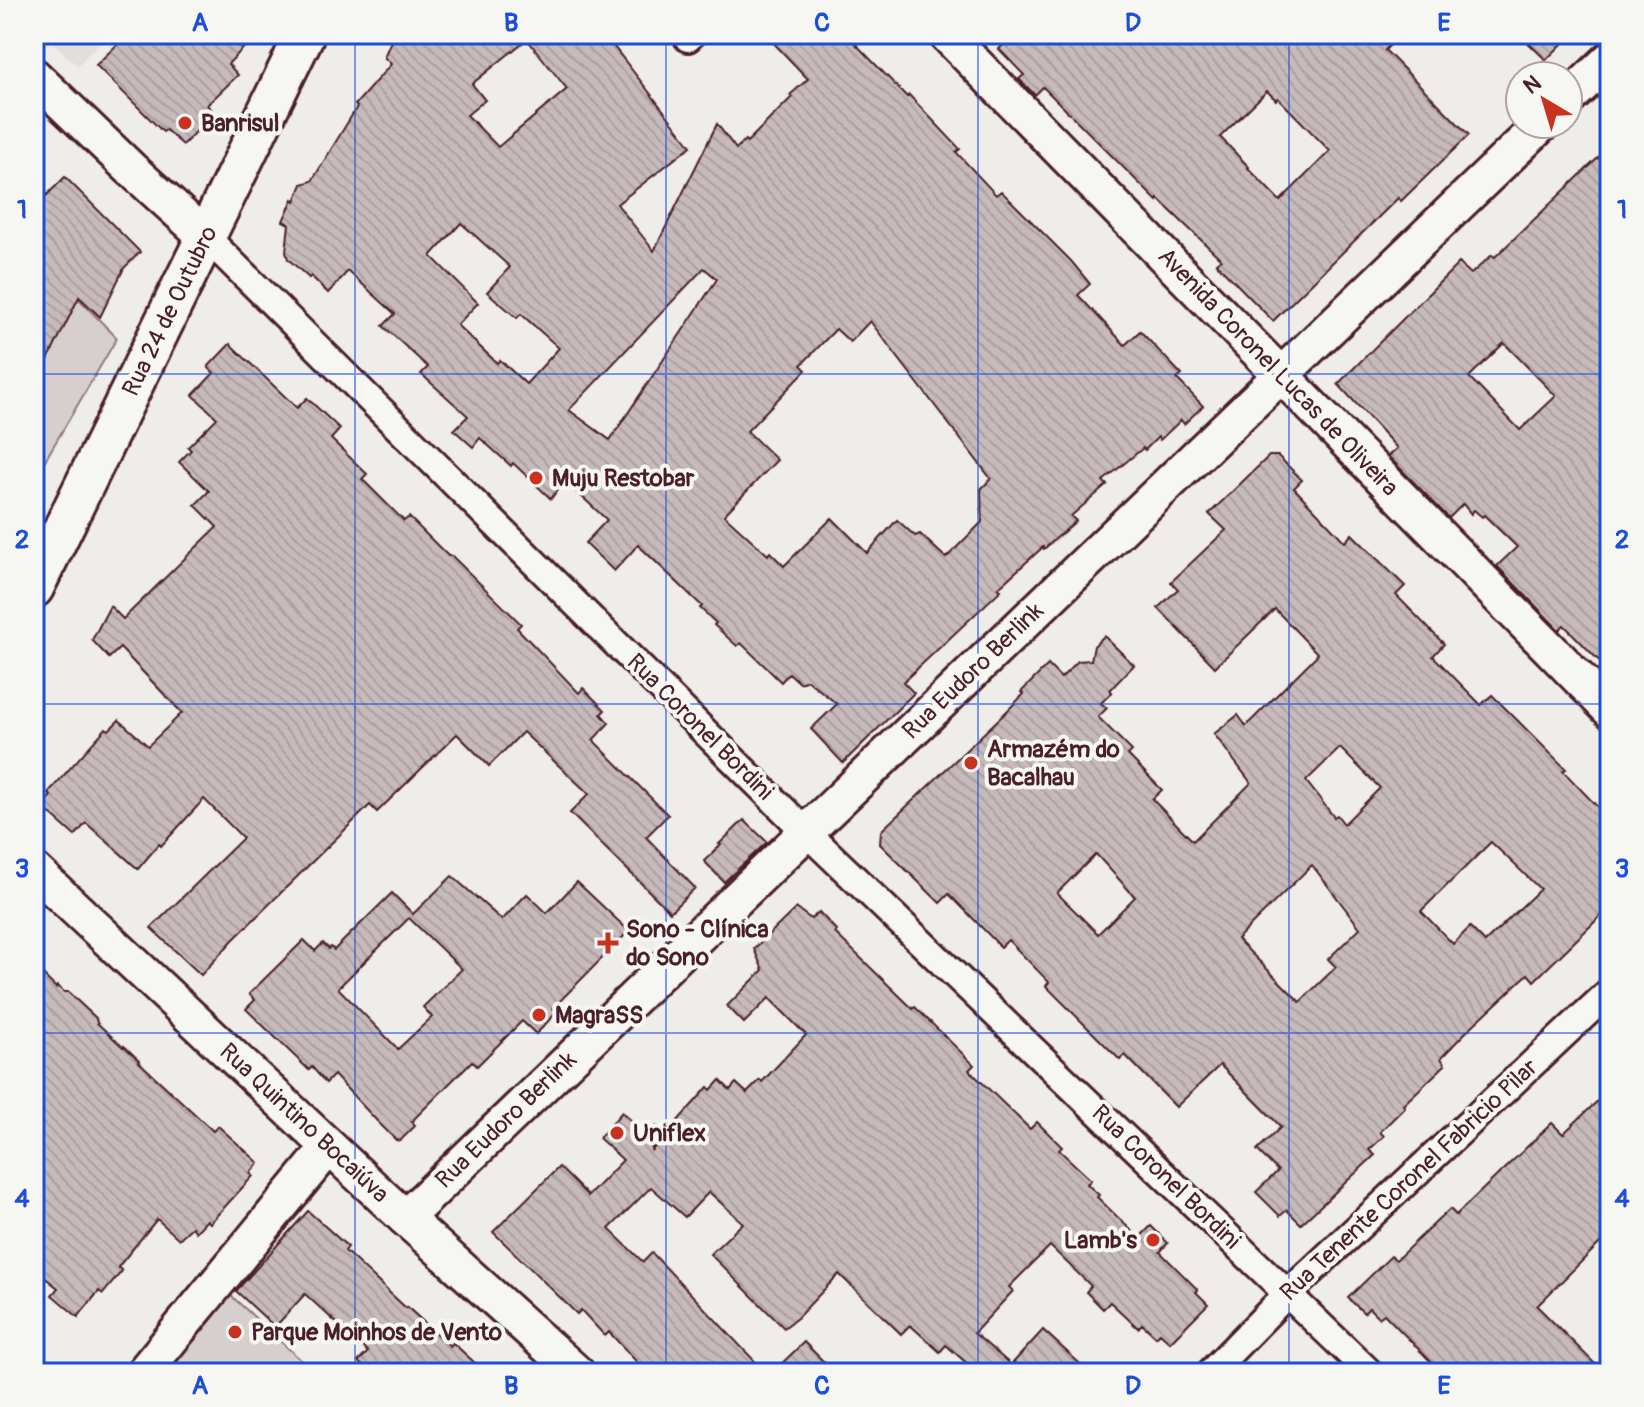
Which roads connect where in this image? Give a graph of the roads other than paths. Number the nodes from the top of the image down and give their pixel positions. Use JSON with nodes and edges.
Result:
{"nodes":[{"id":1,"x":305,"y":34,"type":"edge"},
{"id":2,"x":946,"y":34,"type":"edge"},
{"id":3,"x":1610,"y":59,"type":"edge"},
{"id":4,"x":34,"y":76,"type":"edge"},
{"id":5,"x":1584,"y":84,"type":"edge"},
{"id":6,"x":1525,"y":140,"type":"edge"},
{"id":7,"x":206,"y":237,"type":"junction"},
{"id":8,"x":1281,"y":375,"type":"junction"},
{"id":9,"x":34,"y":588,"type":"edge"},
{"id":10,"x":1610,"y":710,"type":"edge"},
{"id":11,"x":806,"y":832,"type":"junction"},
{"id":12,"x":34,"y":870,"type":"edge"},
{"id":13,"x":1610,"y":991,"type":"edge"},
{"id":14,"x":329,"y":1147,"type":"junction"},
{"id":15,"x":405,"y":1218,"type":"junction"},
{"id":16,"x":1287,"y":1294,"type":"junction"},
{"id":17,"x":143,"y":1373,"type":"edge"},
{"id":18,"x":577,"y":1373,"type":"edge"},
{"id":19,"x":1210,"y":1373,"type":"edge"},
{"id":20,"x":1370,"y":1373,"type":"edge"}],
"edges":[{"from":1,"to":7,"type":"main road","name":"Rua 24 de Outubro"},
{"from":2,"to":8,"type":"street","name":"Avenida Coronel Lucas de Oliveira"},
{"from":3,"to":5,"type":"street"},
{"from":4,"to":7,"type":"street","name":"Rua Coronel Bordini"},
{"from":6,"to":8,"type":"street","name":"Rua Eudoro Berlink"},
{"from":7,"to":9,"type":"main road","name":"Rua 24 de Outubro"},
{"from":7,"to":11,"type":"street","name":"Rua Coronel Bordini"},
{"from":8,"to":10,"type":"street","name":"Avenida Coronel Lucas de Oliveira"},
{"from":8,"to":11,"type":"street","name":"Rua Eudoro Berlink"},
{"from":11,"to":15,"type":"street","name":"Rua Eudoro Berlink"},
{"from":11,"to":16,"type":"street","name":"Rua Coronel Bordini"},
{"from":12,"to":14,"type":"street","name":"Rua Quintino Bocaiúva"},
{"from":13,"to":16,"type":"street","name":"Rua Tenente Coronel Fabricio Pilar"},
{"from":14,"to":15,"type":"street","name":"Rua Quintino Bocaiúva"},
{"from":14,"to":17,"type":"street"},
{"from":15,"to":18,"type":"street","name":"Rua Quintino Bocaiúva"},
{"from":16,"to":19,"type":"street","name":"Rua Tenente Coronel Fabricio Pilar"},
{"from":16,"to":20,"type":"street","name":"Rua Coronel Bordini"}]}
